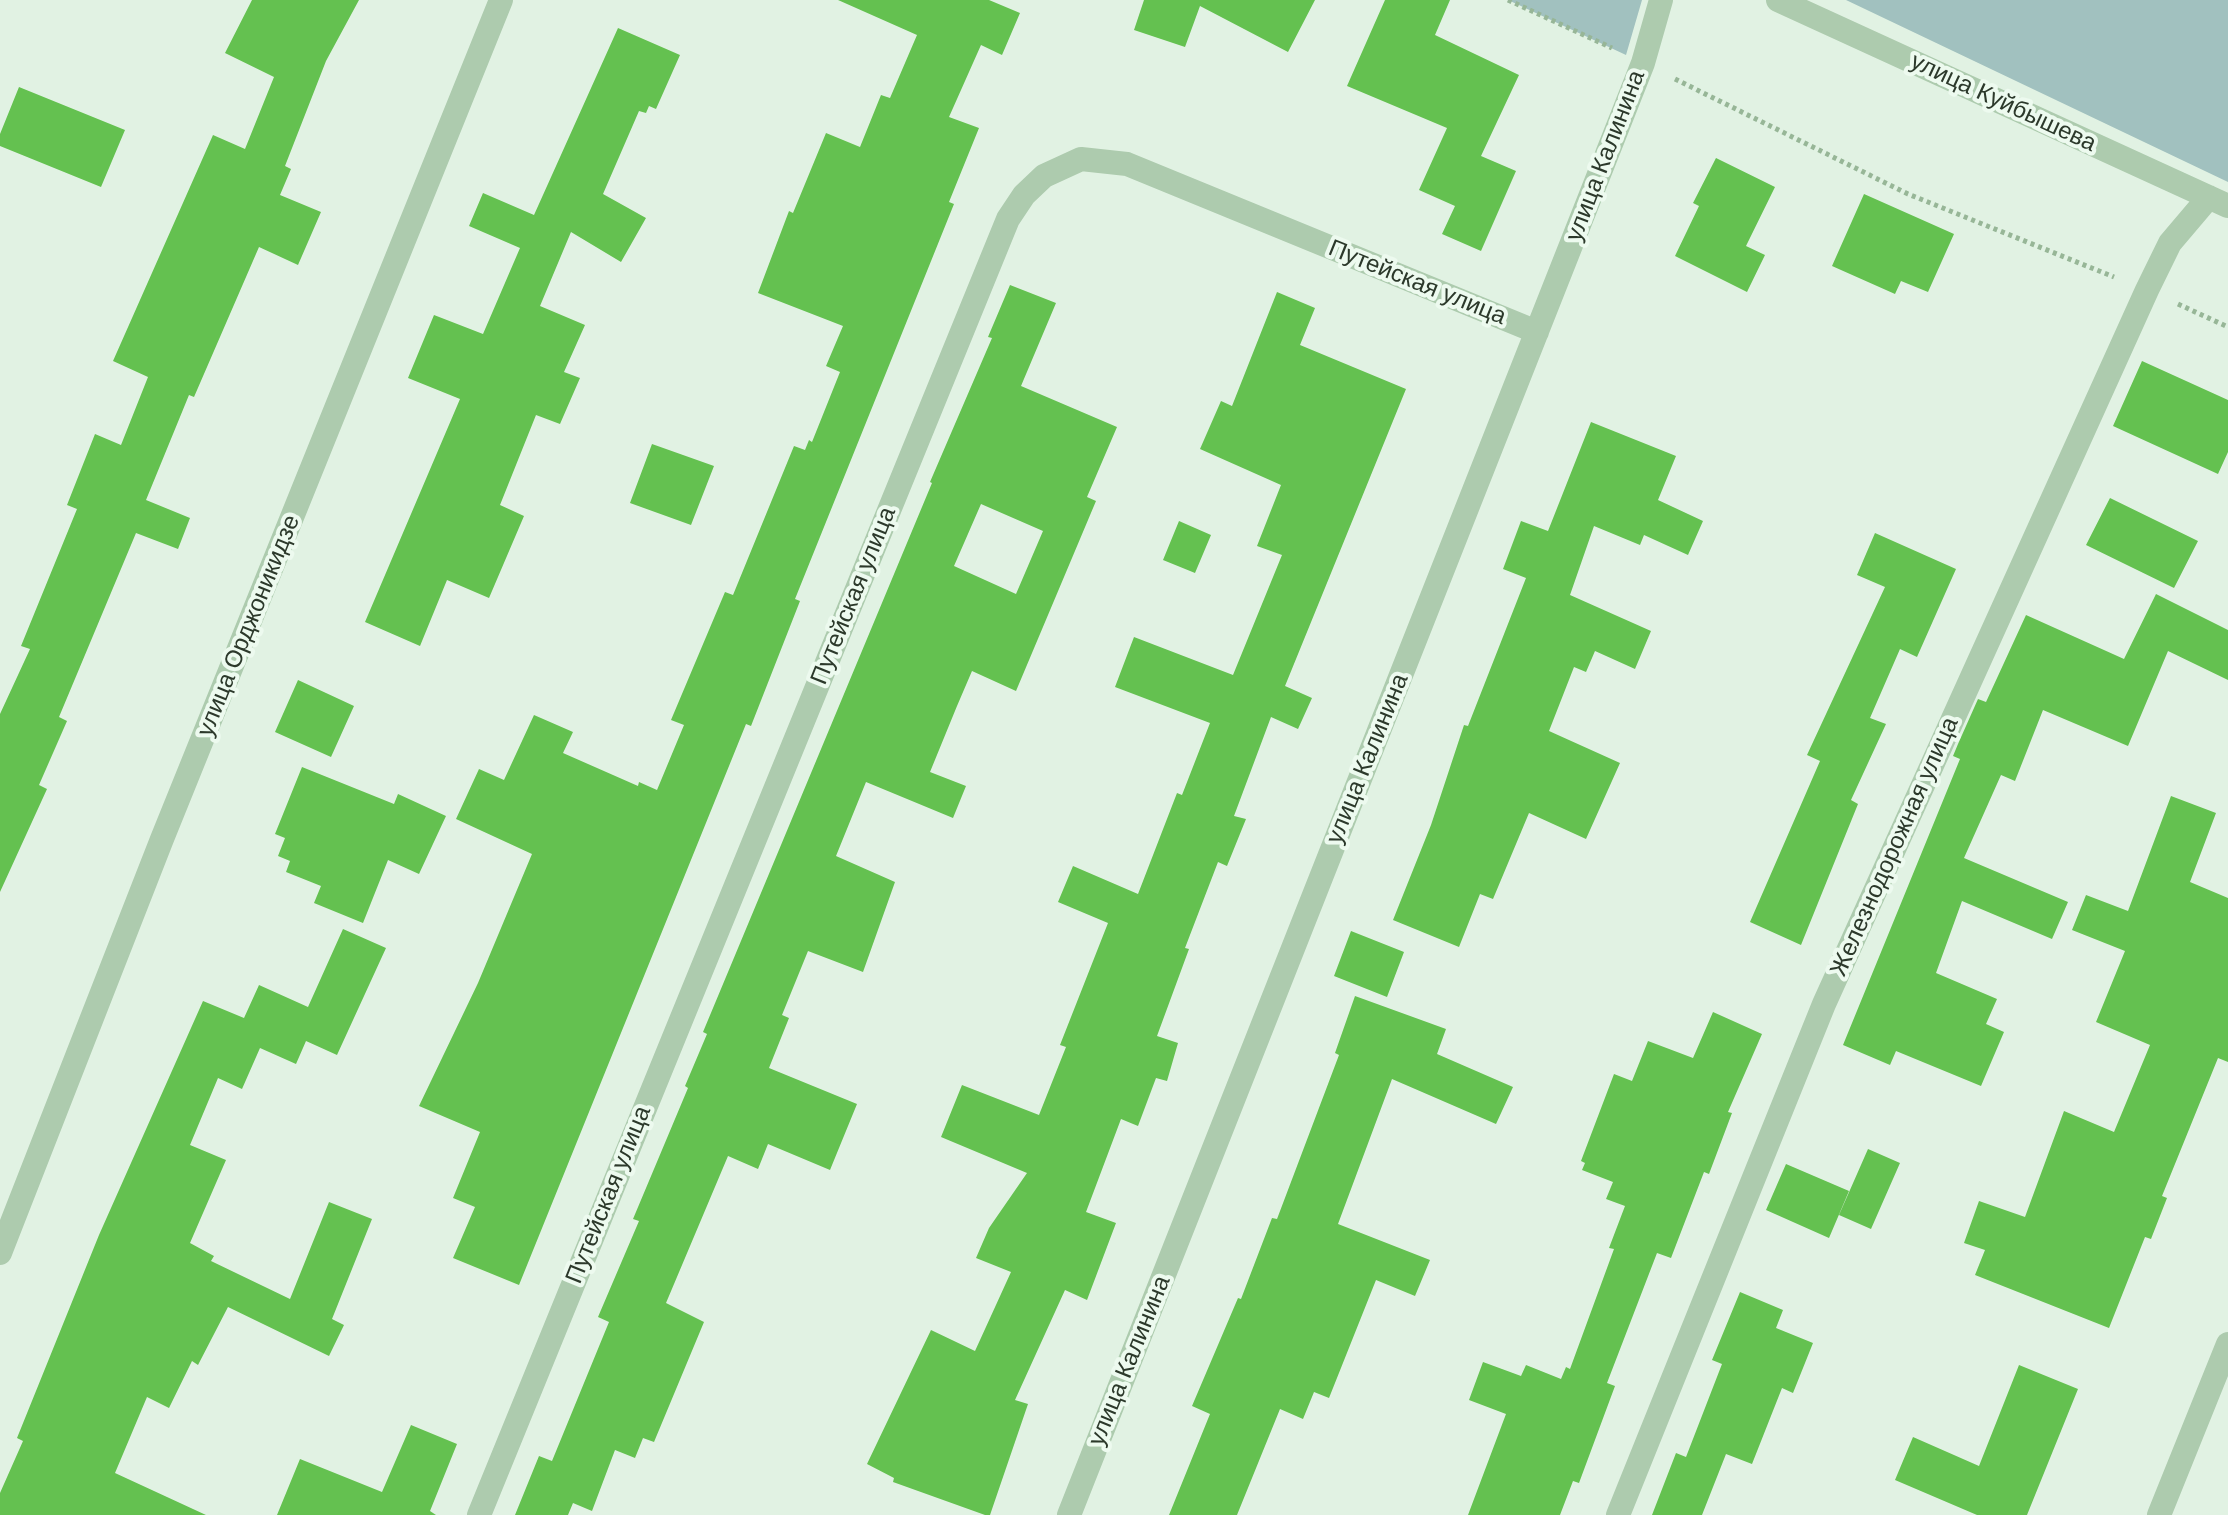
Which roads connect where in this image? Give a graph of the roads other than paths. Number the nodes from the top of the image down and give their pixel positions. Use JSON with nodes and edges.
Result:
{"nodes":[{"id":1,"x":501,"y":0,"type":"edge"},
{"id":2,"x":1661,"y":0,"type":"edge"},
{"id":3,"x":1778,"y":0,"type":"edge"},
{"id":4,"x":2218,"y":201,"type":"edge"},
{"id":5,"x":1537,"y":332,"type":"junction"},
{"id":6,"x":0,"y":1253,"type":"edge"},
{"id":7,"x":2228,"y":1344,"type":"edge"},
{"id":8,"x":479,"y":1515,"type":"edge"},
{"id":9,"x":1069,"y":1515,"type":"edge"},
{"id":10,"x":1618,"y":1515,"type":"edge"},
{"id":11,"x":2159,"y":1515,"type":"edge"}],
"edges":[{"from":1,"to":6,"type":"street","name":"улица Орджоникидзе"},
{"from":2,"to":5,"type":"street","name":"улица Калинина"},
{"from":3,"to":4,"type":"street","name":"улица Куйбышева"},
{"from":4,"to":10,"type":"street","name":"Железнодорожная улица"},
{"from":5,"to":8,"type":"street","name":"Путейская улица"},
{"from":5,"to":9,"type":"street","name":"улица Калинина"},
{"from":7,"to":11,"type":"street"}]}
